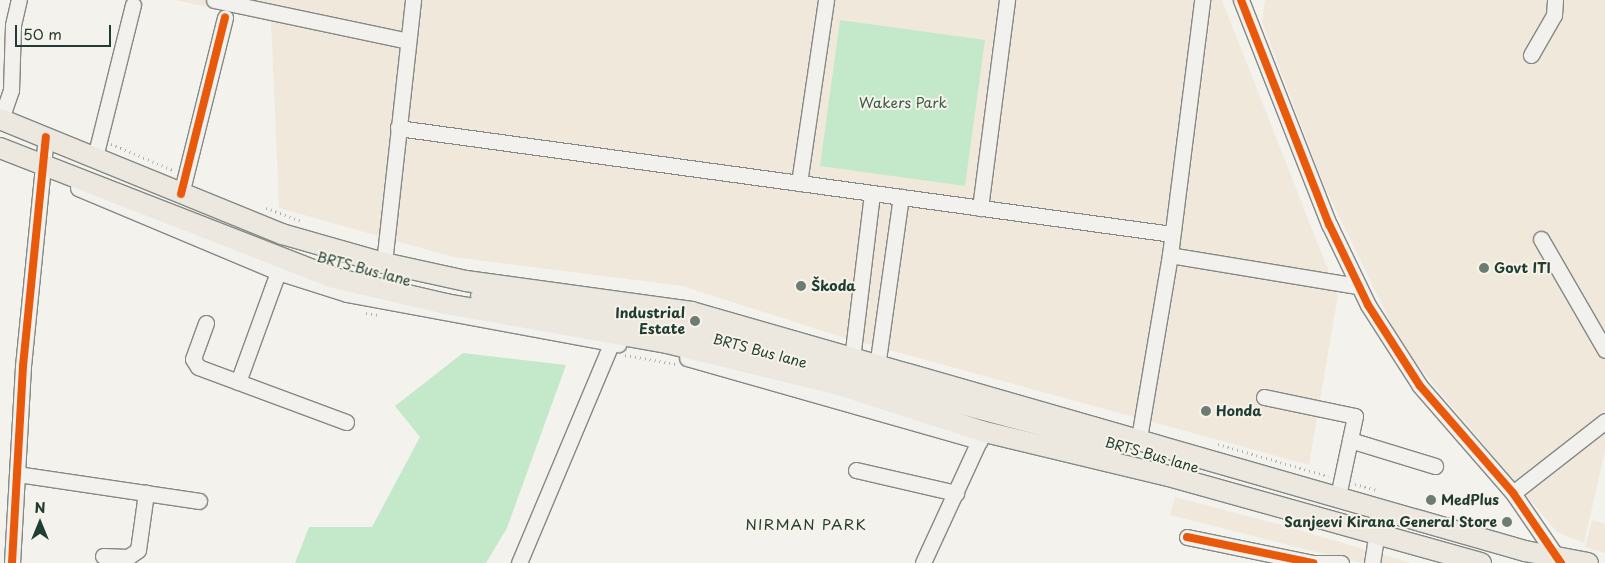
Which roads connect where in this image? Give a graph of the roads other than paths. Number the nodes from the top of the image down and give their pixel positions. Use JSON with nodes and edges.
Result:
{"nodes":[{"id":1,"x":19,"y":0,"type":"edge"},
{"id":2,"x":214,"y":0,"type":"edge"},
{"id":3,"x":413,"y":0,"type":"edge"},
{"id":4,"x":826,"y":0,"type":"edge"},
{"id":5,"x":1007,"y":0,"type":"edge"},
{"id":6,"x":1202,"y":0,"type":"edge"},
{"id":7,"x":1241,"y":0,"type":"edge"},
{"id":8,"x":1555,"y":0,"type":"edge"},
{"id":9,"x":133,"y":6,"type":"dead end"},
{"id":10,"x":226,"y":17,"type":"dead end"},
{"id":11,"x":408,"y":41,"type":"junction"},
{"id":12,"x":1532,"y":55,"type":"dead end"},
{"id":13,"x":0,"y":124,"type":"edge"},
{"id":14,"x":398,"y":128,"type":"junction"},
{"id":15,"x":0,"y":148,"type":"edge"},
{"id":16,"x":46,"y":154,"type":"junction"},
{"id":17,"x":95,"y":156,"type":"junction"},
{"id":18,"x":798,"y":183,"type":"junction"},
{"id":19,"x":872,"y":193,"type":"junction"},
{"id":20,"x":180,"y":194,"type":"junction"},
{"id":21,"x":901,"y":197,"type":"junction"},
{"id":22,"x":980,"y":208,"type":"junction"},
{"id":23,"x":1172,"y":234,"type":"junction"},
{"id":24,"x":1541,"y":239,"type":"dead end"},
{"id":25,"x":1170,"y":255,"type":"junction"},
{"id":26,"x":384,"y":263,"type":"junction"},
{"id":27,"x":278,"y":272,"type":"junction"},
{"id":28,"x":1357,"y":286,"type":"junction"},
{"id":29,"x":206,"y":323,"type":"dead end"},
{"id":30,"x":613,"y":339,"type":"junction"},
{"id":31,"x":1605,"y":350,"type":"edge"},
{"id":32,"x":848,"y":380,"type":"junction"},
{"id":33,"x":238,"y":382,"type":"junction"},
{"id":34,"x":874,"y":387,"type":"junction"},
{"id":35,"x":1264,"y":397,"type":"dead end"},
{"id":36,"x":1605,"y":421,"type":"edge"},
{"id":37,"x":346,"y":422,"type":"dead end"},
{"id":38,"x":1139,"y":438,"type":"junction"},
{"id":39,"x":1350,"y":440,"type":"junction"},
{"id":40,"x":1435,"y":466,"type":"dead end"},
{"id":41,"x":856,"y":470,"type":"dead end"},
{"id":42,"x":17,"y":474,"type":"junction"},
{"id":43,"x":146,"y":493,"type":"junction"},
{"id":44,"x":956,"y":493,"type":"junction"},
{"id":45,"x":1513,"y":493,"type":"junction"},
{"id":46,"x":1338,"y":496,"type":"junction"},
{"id":47,"x":199,"y":501,"type":"dead end"},
{"id":48,"x":1377,"y":532,"type":"junction"},
{"id":49,"x":1187,"y":538,"type":"dead end"},
{"id":50,"x":102,"y":556,"type":"dead end"},
{"id":51,"x":1560,"y":559,"type":"edge"},
{"id":52,"x":12,"y":563,"type":"edge"},
{"id":53,"x":519,"y":563,"type":"edge"},
{"id":54,"x":924,"y":563,"type":"edge"},
{"id":55,"x":1324,"y":563,"type":"edge"},
{"id":56,"x":1372,"y":563,"type":"edge"},
{"id":57,"x":1481,"y":563,"type":"edge"},
{"id":58,"x":1525,"y":563,"type":"edge"},
{"id":59,"x":1588,"y":563,"type":"edge"}],
"edges":[{"from":1,"to":13,"type":"street"},
{"from":2,"to":11,"type":"street"},
{"from":3,"to":11,"type":"street"},
{"from":4,"to":18,"type":"street"},
{"from":5,"to":22,"type":"street"},
{"from":6,"to":23,"type":"street"},
{"from":7,"to":28,"type":"street"},
{"from":8,"to":12,"type":"street"},
{"from":9,"to":17,"type":"street"},
{"from":10,"to":20,"type":"street"},
{"from":11,"to":14,"type":"street"},
{"from":13,"to":16,"type":"main road"},
{"from":14,"to":18,"type":"street"},
{"from":14,"to":26,"type":"street"},
{"from":15,"to":16,"type":"main road"},
{"from":16,"to":17,"type":"main road"},
{"from":16,"to":27,"type":"street"},
{"from":16,"to":30,"type":"main road"},
{"from":16,"to":32,"type":"main road","name":"BRTS Bus lane"},
{"from":16,"to":42,"type":"street"},
{"from":17,"to":20,"type":"main road"},
{"from":18,"to":19,"type":"street"},
{"from":19,"to":21,"type":"street"},
{"from":19,"to":32,"type":"street"},
{"from":20,"to":26,"type":"main road"},
{"from":21,"to":22,"type":"street"},
{"from":21,"to":34,"type":"street"},
{"from":22,"to":23,"type":"street"},
{"from":23,"to":25,"type":"street"},
{"from":24,"to":31,"type":"street"},
{"from":25,"to":28,"type":"street"},
{"from":25,"to":38,"type":"street"},
{"from":26,"to":32,"type":"main road"},
{"from":27,"to":30,"type":"street"},
{"from":27,"to":33,"type":"street"},
{"from":28,"to":45,"type":"street"},
{"from":29,"to":33,"type":"street"},
{"from":30,"to":32,"type":"main road"},
{"from":30,"to":53,"type":"street"},
{"from":32,"to":34,"type":"main road"},
{"from":32,"to":34,"type":"main road"},
{"from":33,"to":37,"type":"street"},
{"from":34,"to":38,"type":"main road"},
{"from":34,"to":44,"type":"street"},
{"from":34,"to":48,"type":"main road"},
{"from":34,"to":58,"type":"main road","name":"BRTS Bus lane"},
{"from":35,"to":39,"type":"street"},
{"from":36,"to":45,"type":"street"},
{"from":38,"to":46,"type":"main road"},
{"from":39,"to":40,"type":"street"},
{"from":39,"to":46,"type":"street"},
{"from":41,"to":44,"type":"street"},
{"from":42,"to":43,"type":"street"},
{"from":42,"to":52,"type":"street"},
{"from":43,"to":47,"type":"street"},
{"from":43,"to":50,"type":"street"},
{"from":44,"to":54,"type":"street"},
{"from":45,"to":51,"type":"street"},
{"from":46,"to":51,"type":"main road"},
{"from":48,"to":56,"type":"street"},
{"from":48,"to":57,"type":"main road"},
{"from":49,"to":55,"type":"street"},
{"from":51,"to":59,"type":"main road"}]}
